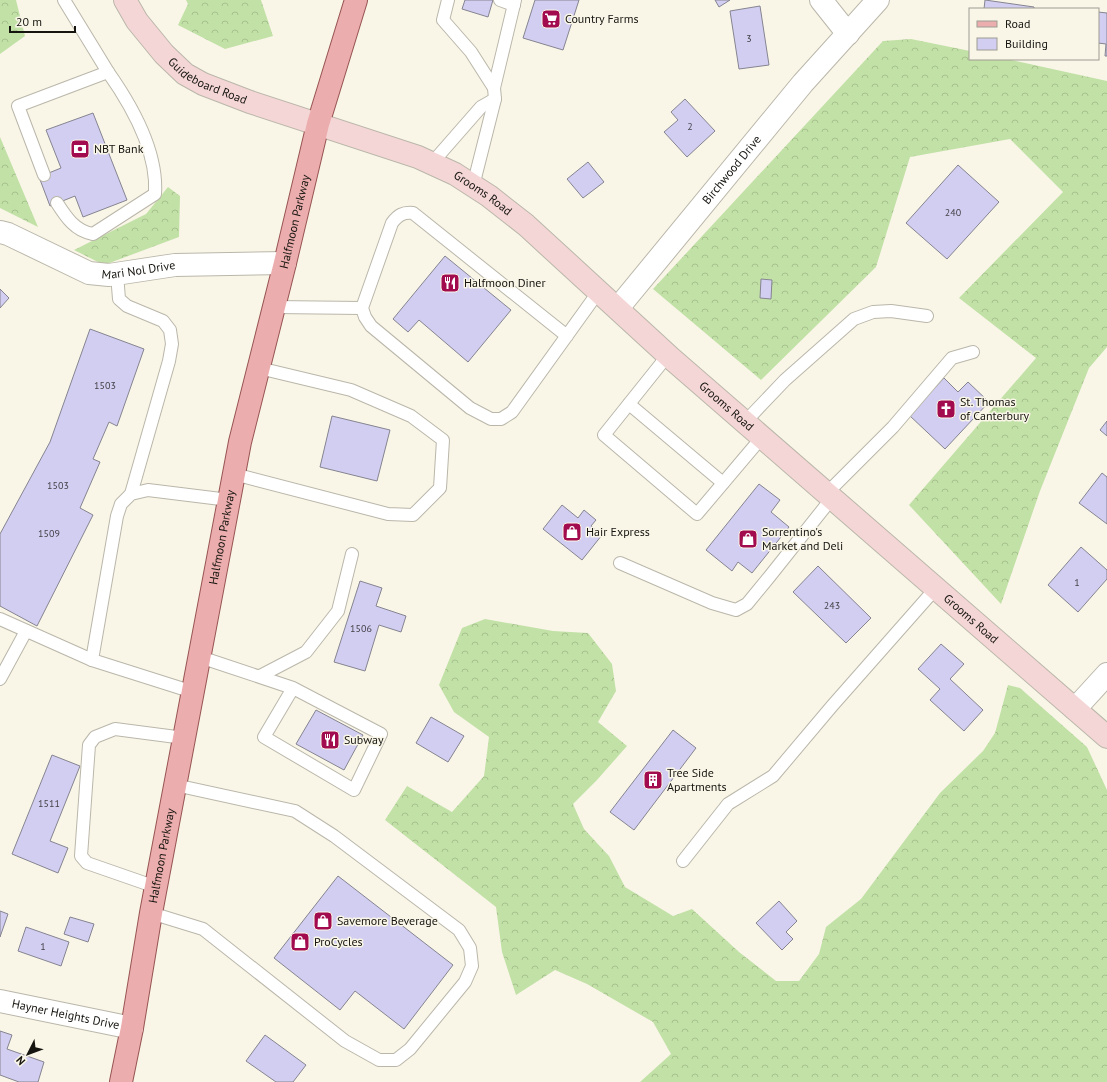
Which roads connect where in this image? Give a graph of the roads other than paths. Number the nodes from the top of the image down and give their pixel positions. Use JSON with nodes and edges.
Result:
{"nodes":[{"id":1,"x":64,"y":0,"type":"edge"},
{"id":2,"x":125,"y":0,"type":"edge"},
{"id":3,"x":356,"y":0,"type":"edge"},
{"id":4,"x":448,"y":0,"type":"edge"},
{"id":5,"x":500,"y":0,"type":"edge"},
{"id":6,"x":821,"y":0,"type":"edge"},
{"id":7,"x":878,"y":0,"type":"edge"},
{"id":8,"x":514,"y":2,"type":"edge"},
{"id":9,"x":848,"y":34,"type":"junction"},
{"id":10,"x":108,"y":72,"type":"junction"},
{"id":11,"x":495,"y":93,"type":"junction"},
{"id":12,"x":318,"y":124,"type":"junction"},
{"id":13,"x":432,"y":163,"type":"junction"},
{"id":14,"x":44,"y":175,"type":"dead end"},
{"id":15,"x":473,"y":186,"type":"junction"},
{"id":16,"x":57,"y":203,"type":"dead end"},
{"id":17,"x":0,"y":232,"type":"edge"},
{"id":18,"x":285,"y":263,"type":"junction"},
{"id":19,"x":117,"y":274,"type":"junction"},
{"id":20,"x":599,"y":291,"type":"junction"},
{"id":21,"x":274,"y":307,"type":"junction"},
{"id":22,"x":362,"y":308,"type":"junction"},
{"id":23,"x":618,"y":308,"type":"junction"},
{"id":24,"x":927,"y":316,"type":"dead end"},
{"id":25,"x":567,"y":336,"type":"junction"},
{"id":26,"x":973,"y":352,"type":"dead end"},
{"id":27,"x":668,"y":355,"type":"junction"},
{"id":28,"x":259,"y":368,"type":"junction"},
{"id":29,"x":629,"y":404,"type":"junction"},
{"id":30,"x":745,"y":422,"type":"junction"},
{"id":31,"x":762,"y":437,"type":"junction"},
{"id":32,"x":234,"y":474,"type":"junction"},
{"id":33,"x":723,"y":483,"type":"junction"},
{"id":34,"x":131,"y":494,"type":"junction"},
{"id":35,"x":830,"y":495,"type":"junction"},
{"id":36,"x":229,"y":500,"type":"junction"},
{"id":37,"x":352,"y":554,"type":"dead end"},
{"id":38,"x":620,"y":563,"type":"dead end"},
{"id":39,"x":936,"y":588,"type":"junction"},
{"id":40,"x":0,"y":619,"type":"edge"},
{"id":41,"x":26,"y":631,"type":"junction"},
{"id":42,"x":200,"y":657,"type":"junction"},
{"id":43,"x":92,"y":660,"type":"junction"},
{"id":44,"x":1107,"y":674,"type":"edge"},
{"id":45,"x":260,"y":676,"type":"junction"},
{"id":46,"x":0,"y":679,"type":"edge"},
{"id":47,"x":293,"y":688,"type":"junction"},
{"id":48,"x":193,"y":692,"type":"junction"},
{"id":49,"x":1075,"y":709,"type":"junction"},
{"id":50,"x":1107,"y":737,"type":"edge"},
{"id":51,"x":184,"y":738,"type":"junction"},
{"id":52,"x":175,"y":784,"type":"junction"},
{"id":53,"x":683,"y":861,"type":"dead end"},
{"id":54,"x":156,"y":887,"type":"junction"},
{"id":55,"x":151,"y":913,"type":"junction"},
{"id":56,"x":0,"y":1001,"type":"edge"},
{"id":57,"x":132,"y":1028,"type":"junction"},
{"id":58,"x":121,"y":1082,"type":"edge"}],
"edges":[{"from":1,"to":10,"type":"lane"},
{"from":2,"to":12,"type":"street","name":"Guideboard Road"},
{"from":3,"to":12,"type":"main road","name":"Halfmoon Parkway"},
{"from":4,"to":11,"type":"lane"},
{"from":5,"to":8,"type":"lane"},
{"from":6,"to":9,"type":"street"},
{"from":7,"to":9,"type":"street","name":"Birchwood Drive"},
{"from":8,"to":11,"type":"lane"},
{"from":9,"to":23,"type":"street","name":"Birchwood Drive"},
{"from":10,"to":14,"type":"lane"},
{"from":10,"to":16,"type":"lane"},
{"from":11,"to":13,"type":"lane"},
{"from":11,"to":15,"type":"lane"},
{"from":12,"to":13,"type":"street","name":"Grooms Road"},
{"from":12,"to":18,"type":"main road","name":"Halfmoon Parkway"},
{"from":13,"to":15,"type":"street","name":"Grooms Road"},
{"from":15,"to":20,"type":"street","name":"Grooms Road"},
{"from":17,"to":19,"type":"street","name":"Mari Nol Drive"},
{"from":18,"to":19,"type":"street","name":"Mari Nol Drive"},
{"from":18,"to":21,"type":"main road","name":"Halfmoon Parkway"},
{"from":19,"to":34,"type":"lane"},
{"from":20,"to":23,"type":"street","name":"Grooms Road"},
{"from":20,"to":25,"type":"lane"},
{"from":21,"to":22,"type":"lane"},
{"from":21,"to":28,"type":"main road","name":"Halfmoon Parkway"},
{"from":22,"to":25,"type":"lane"},
{"from":22,"to":25,"type":"lane"},
{"from":23,"to":27,"type":"street","name":"Grooms Road"},
{"from":24,"to":30,"type":"lane"},
{"from":26,"to":35,"type":"lane"},
{"from":27,"to":29,"type":"lane"},
{"from":27,"to":30,"type":"street","name":"Grooms Road"},
{"from":28,"to":32,"type":"main road","name":"Halfmoon Parkway"},
{"from":28,"to":32,"type":"lane"},
{"from":29,"to":33,"type":"lane"},
{"from":29,"to":33,"type":"lane"},
{"from":30,"to":31,"type":"street","name":"Grooms Road"},
{"from":31,"to":33,"type":"lane"},
{"from":31,"to":35,"type":"street","name":"Grooms Road"},
{"from":32,"to":36,"type":"main road","name":"Halfmoon Parkway"},
{"from":34,"to":36,"type":"lane"},
{"from":34,"to":43,"type":"lane"},
{"from":35,"to":38,"type":"lane"},
{"from":35,"to":39,"type":"street","name":"Grooms Road"},
{"from":36,"to":42,"type":"main road","name":"Halfmoon Parkway"},
{"from":37,"to":45,"type":"lane"},
{"from":39,"to":49,"type":"street","name":"Grooms Road"},
{"from":39,"to":53,"type":"lane"},
{"from":40,"to":41,"type":"lane"},
{"from":41,"to":43,"type":"lane"},
{"from":41,"to":46,"type":"lane"},
{"from":42,"to":45,"type":"lane"},
{"from":42,"to":48,"type":"main road","name":"Halfmoon Parkway"},
{"from":43,"to":48,"type":"lane"},
{"from":44,"to":49,"type":"street"},
{"from":45,"to":47,"type":"lane"},
{"from":47,"to":47,"type":"lane"},
{"from":48,"to":51,"type":"main road","name":"Halfmoon Parkway"},
{"from":49,"to":50,"type":"street","name":"Grooms Road"},
{"from":51,"to":52,"type":"main road","name":"Halfmoon Parkway"},
{"from":51,"to":54,"type":"lane"},
{"from":52,"to":54,"type":"main road","name":"Halfmoon Parkway"},
{"from":52,"to":55,"type":"lane"},
{"from":54,"to":55,"type":"main road","name":"Halfmoon Parkway"},
{"from":55,"to":57,"type":"main road","name":"Halfmoon Parkway"},
{"from":56,"to":57,"type":"street","name":"Hayner Heights Drive"},
{"from":57,"to":58,"type":"main road","name":"Halfmoon Parkway"}]}
